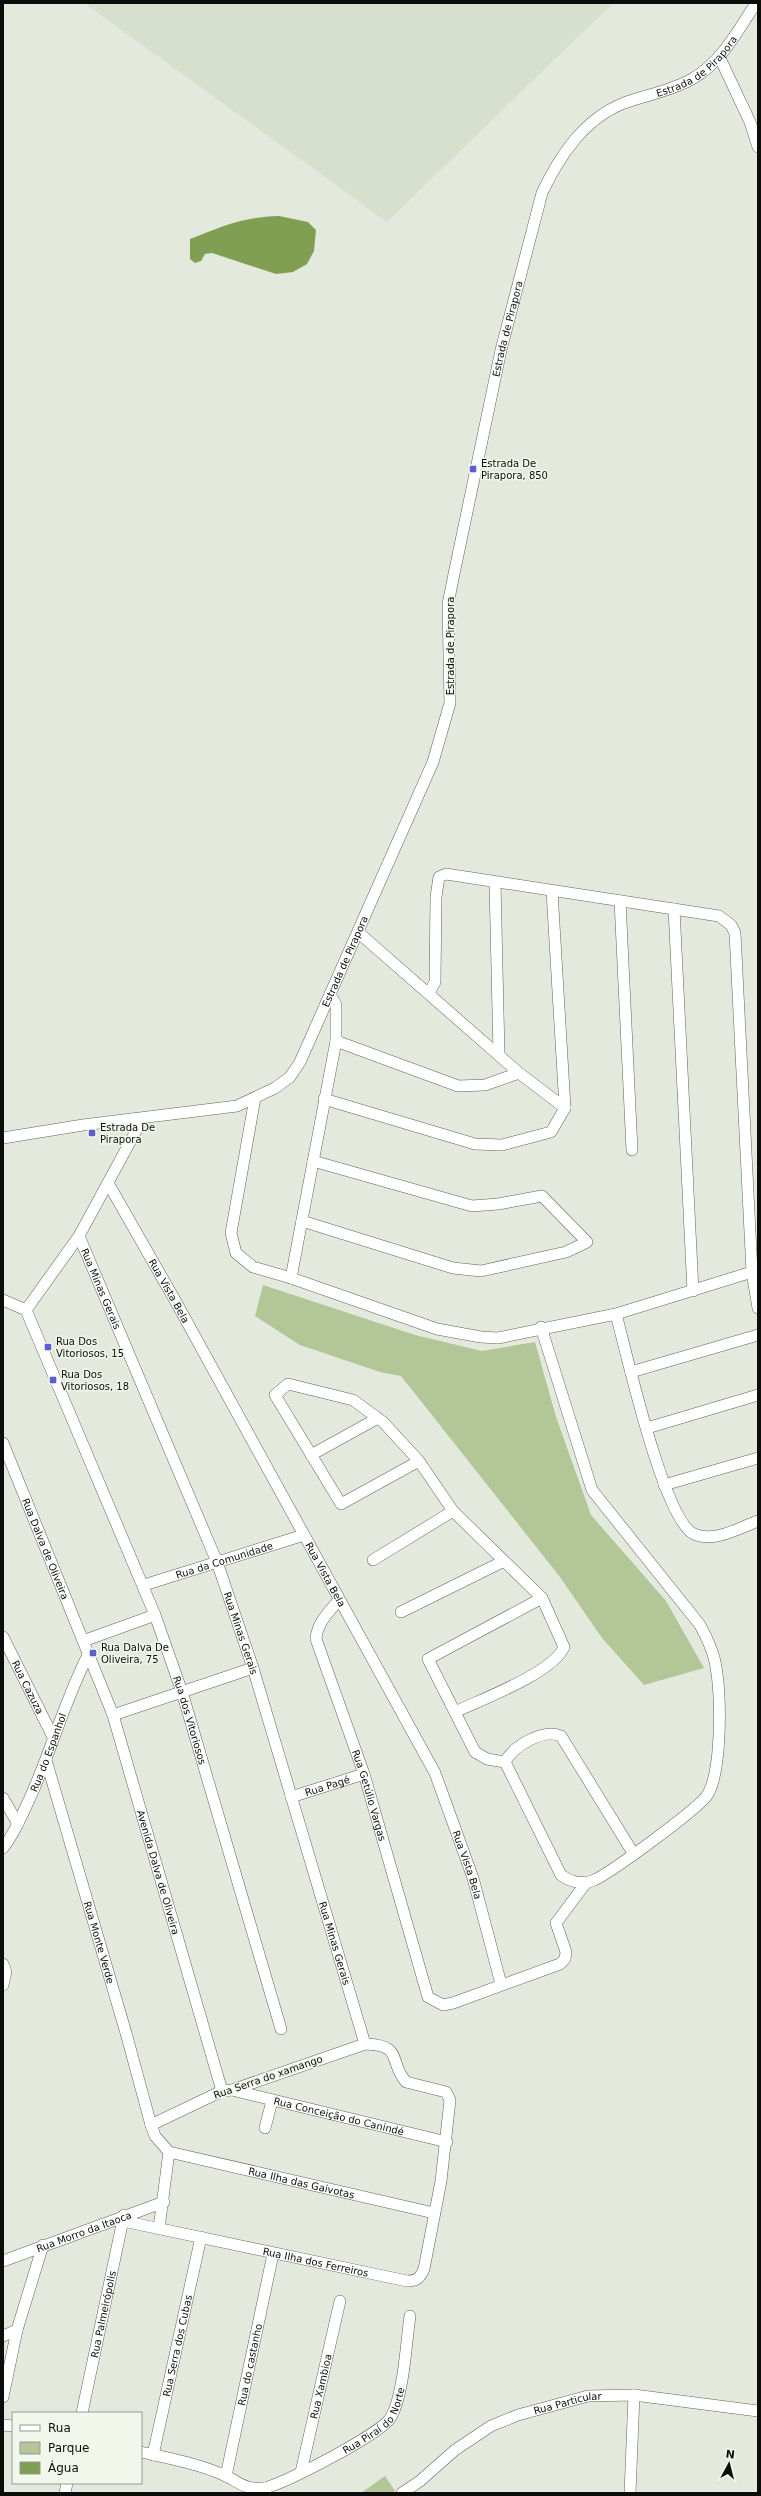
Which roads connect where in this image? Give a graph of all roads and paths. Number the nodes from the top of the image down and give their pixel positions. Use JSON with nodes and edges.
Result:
{"nodes":[{"id":1,"x":756,"y":3,"type":"edge"},
{"id":2,"x":719,"y":56,"type":"junction"},
{"id":3,"x":758,"y":147,"type":"edge"},
{"id":4,"x":495,"y":883,"type":"junction"},
{"id":5,"x":552,"y":890,"type":"junction"},
{"id":6,"x":620,"y":901,"type":"junction"},
{"id":7,"x":674,"y":909,"type":"junction"},
{"id":8,"x":359,"y":933,"type":"junction"},
{"id":9,"x":429,"y":993,"type":"junction"},
{"id":10,"x":330,"y":994,"type":"junction"},
{"id":11,"x":336,"y":1041,"type":"junction"},
{"id":12,"x":499,"y":1054,"type":"junction"},
{"id":13,"x":519,"y":1073,"type":"junction"},
{"id":14,"x":255,"y":1098,"type":"junction"},
{"id":15,"x":324,"y":1099,"type":"junction"},
{"id":16,"x":565,"y":1108,"type":"junction"},
{"id":17,"x":142,"y":1118,"type":"junction"},
{"id":18,"x":3,"y":1138,"type":"edge"},
{"id":19,"x":632,"y":1150,"type":"dead end"},
{"id":20,"x":313,"y":1161,"type":"junction"},
{"id":21,"x":108,"y":1184,"type":"junction"},
{"id":22,"x":302,"y":1222,"type":"junction"},
{"id":23,"x":79,"y":1236,"type":"junction"},
{"id":24,"x":752,"y":1272,"type":"junction"},
{"id":25,"x":291,"y":1278,"type":"junction"},
{"id":26,"x":692,"y":1291,"type":"junction"},
{"id":27,"x":3,"y":1300,"type":"edge"},
{"id":28,"x":758,"y":1308,"type":"edge"},
{"id":29,"x":26,"y":1310,"type":"junction"},
{"id":30,"x":616,"y":1314,"type":"junction"},
{"id":31,"x":541,"y":1327,"type":"junction"},
{"id":32,"x":758,"y":1335,"type":"edge"},
{"id":33,"x":631,"y":1372,"type":"junction"},
{"id":34,"x":758,"y":1395,"type":"edge"},
{"id":35,"x":378,"y":1418,"type":"junction"},
{"id":36,"x":647,"y":1428,"type":"junction"},
{"id":37,"x":3,"y":1443,"type":"edge"},
{"id":38,"x":311,"y":1455,"type":"junction"},
{"id":39,"x":758,"y":1458,"type":"edge"},
{"id":40,"x":419,"y":1461,"type":"junction"},
{"id":41,"x":664,"y":1485,"type":"junction"},
{"id":42,"x":453,"y":1511,"type":"junction"},
{"id":43,"x":758,"y":1521,"type":"edge"},
{"id":44,"x":304,"y":1535,"type":"junction"},
{"id":45,"x":373,"y":1560,"type":"dead end"},
{"id":46,"x":504,"y":1561,"type":"junction"},
{"id":47,"x":217,"y":1562,"type":"junction"},
{"id":48,"x":144,"y":1585,"type":"junction"},
{"id":49,"x":542,"y":1598,"type":"junction"},
{"id":50,"x":338,"y":1601,"type":"junction"},
{"id":51,"x":402,"y":1612,"type":"dead end"},
{"id":52,"x":155,"y":1615,"type":"junction"},
{"id":53,"x":3,"y":1637,"type":"edge"},
{"id":54,"x":83,"y":1641,"type":"junction"},
{"id":55,"x":88,"y":1655,"type":"junction"},
{"id":56,"x":252,"y":1668,"type":"junction"},
{"id":57,"x":182,"y":1692,"type":"junction"},
{"id":58,"x":455,"y":1712,"type":"junction"},
{"id":59,"x":113,"y":1715,"type":"junction"},
{"id":60,"x":54,"y":1737,"type":"junction"},
{"id":61,"x":46,"y":1760,"type":"junction"},
{"id":62,"x":505,"y":1762,"type":"junction"},
{"id":63,"x":364,"y":1774,"type":"junction"},
{"id":64,"x":292,"y":1797,"type":"junction"},
{"id":65,"x":3,"y":1798,"type":"edge"},
{"id":66,"x":18,"y":1824,"type":"junction"},
{"id":67,"x":3,"y":1848,"type":"edge"},
{"id":68,"x":633,"y":1853,"type":"junction"},
{"id":69,"x":586,"y":1883,"type":"junction"},
{"id":70,"x":3,"y":1964,"type":"edge"},
{"id":71,"x":501,"y":1984,"type":"junction"},
{"id":72,"x":3,"y":1985,"type":"edge"},
{"id":73,"x":281,"y":2029,"type":"dead end"},
{"id":74,"x":365,"y":2044,"type":"junction"},
{"id":75,"x":227,"y":2091,"type":"junction"},
{"id":76,"x":272,"y":2101,"type":"junction"},
{"id":77,"x":151,"y":2125,"type":"junction"},
{"id":78,"x":265,"y":2128,"type":"dead end"},
{"id":79,"x":447,"y":2142,"type":"junction"},
{"id":80,"x":170,"y":2152,"type":"junction"},
{"id":81,"x":164,"y":2202,"type":"junction"},
{"id":82,"x":434,"y":2213,"type":"junction"},
{"id":83,"x":124,"y":2218,"type":"junction"},
{"id":84,"x":159,"y":2228,"type":"junction"},
{"id":85,"x":201,"y":2237,"type":"junction"},
{"id":86,"x":43,"y":2245,"type":"junction"},
{"id":87,"x":273,"y":2254,"type":"junction"},
{"id":88,"x":3,"y":2261,"type":"edge"},
{"id":89,"x":340,"y":2301,"type":"dead end"},
{"id":90,"x":410,"y":2316,"type":"dead end"},
{"id":91,"x":17,"y":2330,"type":"junction"},
{"id":92,"x":3,"y":2336,"type":"edge"},
{"id":93,"x":634,"y":2395,"type":"junction"},
{"id":94,"x":3,"y":2397,"type":"edge"},
{"id":95,"x":758,"y":2411,"type":"edge"},
{"id":96,"x":82,"y":2412,"type":"edge"},
{"id":97,"x":142,"y":2452,"type":"edge"},
{"id":98,"x":153,"y":2455,"type":"junction"},
{"id":99,"x":301,"y":2472,"type":"junction"},
{"id":100,"x":226,"y":2476,"type":"junction"},
{"id":101,"x":402,"y":2493,"type":"edge"},
{"id":102,"x":630,"y":2493,"type":"edge"}],
"edges":[{"from":1,"to":2,"type":"street","name":"Estrada de Pirapora"},
{"from":2,"to":3,"type":"street"},
{"from":2,"to":8,"type":"street","name":"Estrada de Pirapora"},
{"from":4,"to":5,"type":"street"},
{"from":4,"to":9,"type":"street"},
{"from":4,"to":12,"type":"street"},
{"from":5,"to":6,"type":"street"},
{"from":5,"to":16,"type":"street"},
{"from":6,"to":7,"type":"street"},
{"from":6,"to":19,"type":"street"},
{"from":7,"to":24,"type":"street"},
{"from":7,"to":26,"type":"street"},
{"from":8,"to":9,"type":"street"},
{"from":8,"to":10,"type":"street","name":"Estrada de Pirapora"},
{"from":9,"to":12,"type":"street"},
{"from":10,"to":11,"type":"street"},
{"from":10,"to":14,"type":"street","name":"Estrada de Pirapora"},
{"from":11,"to":13,"type":"street"},
{"from":11,"to":15,"type":"street"},
{"from":12,"to":13,"type":"street"},
{"from":13,"to":16,"type":"street"},
{"from":14,"to":17,"type":"street","name":"Estrada de Pirapora"},
{"from":14,"to":25,"type":"street"},
{"from":15,"to":16,"type":"street"},
{"from":15,"to":20,"type":"street"},
{"from":17,"to":18,"type":"street","name":"Estrada de Pirapora"},
{"from":17,"to":21,"type":"street"},
{"from":20,"to":22,"type":"street"},
{"from":20,"to":22,"type":"street"},
{"from":21,"to":23,"type":"street"},
{"from":21,"to":44,"type":"street","name":"Rua Vista Bela"},
{"from":22,"to":25,"type":"street"},
{"from":23,"to":29,"type":"street"},
{"from":23,"to":47,"type":"street","name":"Rua Minas Gerais"},
{"from":24,"to":26,"type":"street"},
{"from":24,"to":28,"type":"street"},
{"from":25,"to":31,"type":"street"},
{"from":26,"to":30,"type":"street"},
{"from":27,"to":29,"type":"street"},
{"from":29,"to":48,"type":"street","name":"Rua dos Vitoriosos"},
{"from":30,"to":31,"type":"street"},
{"from":30,"to":33,"type":"street"},
{"from":31,"to":68,"type":"street"},
{"from":32,"to":33,"type":"street"},
{"from":33,"to":36,"type":"street"},
{"from":34,"to":36,"type":"street"},
{"from":35,"to":38,"type":"street"},
{"from":35,"to":38,"type":"street"},
{"from":35,"to":40,"type":"street"},
{"from":36,"to":41,"type":"street"},
{"from":37,"to":54,"type":"street","name":"Rua Dalva de Oliveira"},
{"from":38,"to":40,"type":"street"},
{"from":39,"to":41,"type":"street"},
{"from":40,"to":42,"type":"street"},
{"from":41,"to":43,"type":"street"},
{"from":42,"to":45,"type":"street"},
{"from":42,"to":46,"type":"street"},
{"from":44,"to":47,"type":"street","name":"Rua da Comunidade"},
{"from":44,"to":50,"type":"street","name":"Rua Vista Bela"},
{"from":46,"to":49,"type":"street"},
{"from":46,"to":51,"type":"street"},
{"from":47,"to":48,"type":"street","name":"Rua da Comunidade"},
{"from":47,"to":56,"type":"street","name":"Rua Minas Gerais"},
{"from":48,"to":52,"type":"street","name":"Rua dos Vitoriosos"},
{"from":49,"to":58,"type":"street"},
{"from":49,"to":58,"type":"street"},
{"from":50,"to":63,"type":"street","name":"Rua Getúlio Vargas"},
{"from":50,"to":71,"type":"street","name":"Rua Vista Bela"},
{"from":52,"to":54,"type":"street"},
{"from":52,"to":57,"type":"street","name":"Rua dos Vitoriosos"},
{"from":53,"to":60,"type":"street","name":"Rua Cazuza"},
{"from":54,"to":55,"type":"street","name":"Rua Dalva de Oliveira"},
{"from":55,"to":59,"type":"street","name":"Avenida Dalva de Oliveira"},
{"from":55,"to":60,"type":"street","name":"Rua do Espanhol"},
{"from":56,"to":57,"type":"street"},
{"from":56,"to":64,"type":"street","name":"Rua Minas Gerais"},
{"from":57,"to":59,"type":"street"},
{"from":57,"to":73,"type":"street","name":"Rua dos Vitoriosos"},
{"from":58,"to":62,"type":"street"},
{"from":59,"to":75,"type":"street","name":"Avenida Dalva de Oliveira"},
{"from":60,"to":61,"type":"street","name":"Rua do Espanhol"},
{"from":61,"to":66,"type":"street","name":"Rua do Espanhol"},
{"from":61,"to":77,"type":"street","name":"Rua Monte Verde"},
{"from":62,"to":68,"type":"street"},
{"from":62,"to":69,"type":"street"},
{"from":63,"to":64,"type":"street","name":"Rua Pagé"},
{"from":63,"to":71,"type":"street","name":"Rua Getúlio Vargas"},
{"from":64,"to":74,"type":"street","name":"Rua Minas Gerais"},
{"from":65,"to":66,"type":"street"},
{"from":66,"to":67,"type":"street","name":"Rua do Espanhol"},
{"from":68,"to":69,"type":"street"},
{"from":69,"to":71,"type":"street"},
{"from":70,"to":72,"type":"street"},
{"from":74,"to":75,"type":"street","name":"Rua Serra do xamango"},
{"from":74,"to":79,"type":"street"},
{"from":75,"to":76,"type":"street","name":"Rua Conceição do Canindé"},
{"from":75,"to":77,"type":"street","name":"Rua Serra do xamango"},
{"from":76,"to":78,"type":"street"},
{"from":76,"to":79,"type":"street","name":"Rua Conceição do Canindé"},
{"from":77,"to":80,"type":"street","name":"Rua Monte Verde"},
{"from":79,"to":82,"type":"street"},
{"from":80,"to":81,"type":"street"},
{"from":80,"to":82,"type":"street","name":"Rua Ilha das Gaivotas"},
{"from":81,"to":83,"type":"street","name":"Rua Morro da Itaoca"},
{"from":81,"to":84,"type":"street"},
{"from":82,"to":87,"type":"street","name":"Rua Ilha dos Ferreiros"},
{"from":83,"to":84,"type":"street","name":"Rua Ilha dos Ferreiros"},
{"from":83,"to":86,"type":"street","name":"Rua Morro da Itaoca"},
{"from":83,"to":96,"type":"street","name":"Rua Palmeirópolis"},
{"from":84,"to":85,"type":"street","name":"Rua Ilha dos Ferreiros"},
{"from":85,"to":87,"type":"street","name":"Rua Ilha dos Ferreiros"},
{"from":85,"to":98,"type":"street","name":"Rua Serra dos Cubas"},
{"from":86,"to":88,"type":"street","name":"Rua Morro da Itaoca"},
{"from":86,"to":91,"type":"street"},
{"from":87,"to":100,"type":"street","name":"Rua do castanho"},
{"from":89,"to":99,"type":"street","name":"Rua Xambioa"},
{"from":90,"to":99,"type":"street","name":"Rua Piraí do Norte"},
{"from":91,"to":92,"type":"street"},
{"from":91,"to":94,"type":"street"},
{"from":93,"to":95,"type":"street","name":"Rua Particular"},
{"from":93,"to":101,"type":"street","name":"Rua Particular"},
{"from":93,"to":102,"type":"street"},
{"from":97,"to":98,"type":"street","name":"Rua Piraí do Norte"},
{"from":98,"to":100,"type":"street","name":"Rua Piraí do Norte"},
{"from":99,"to":100,"type":"street","name":"Rua Piraí do Norte"}]}
